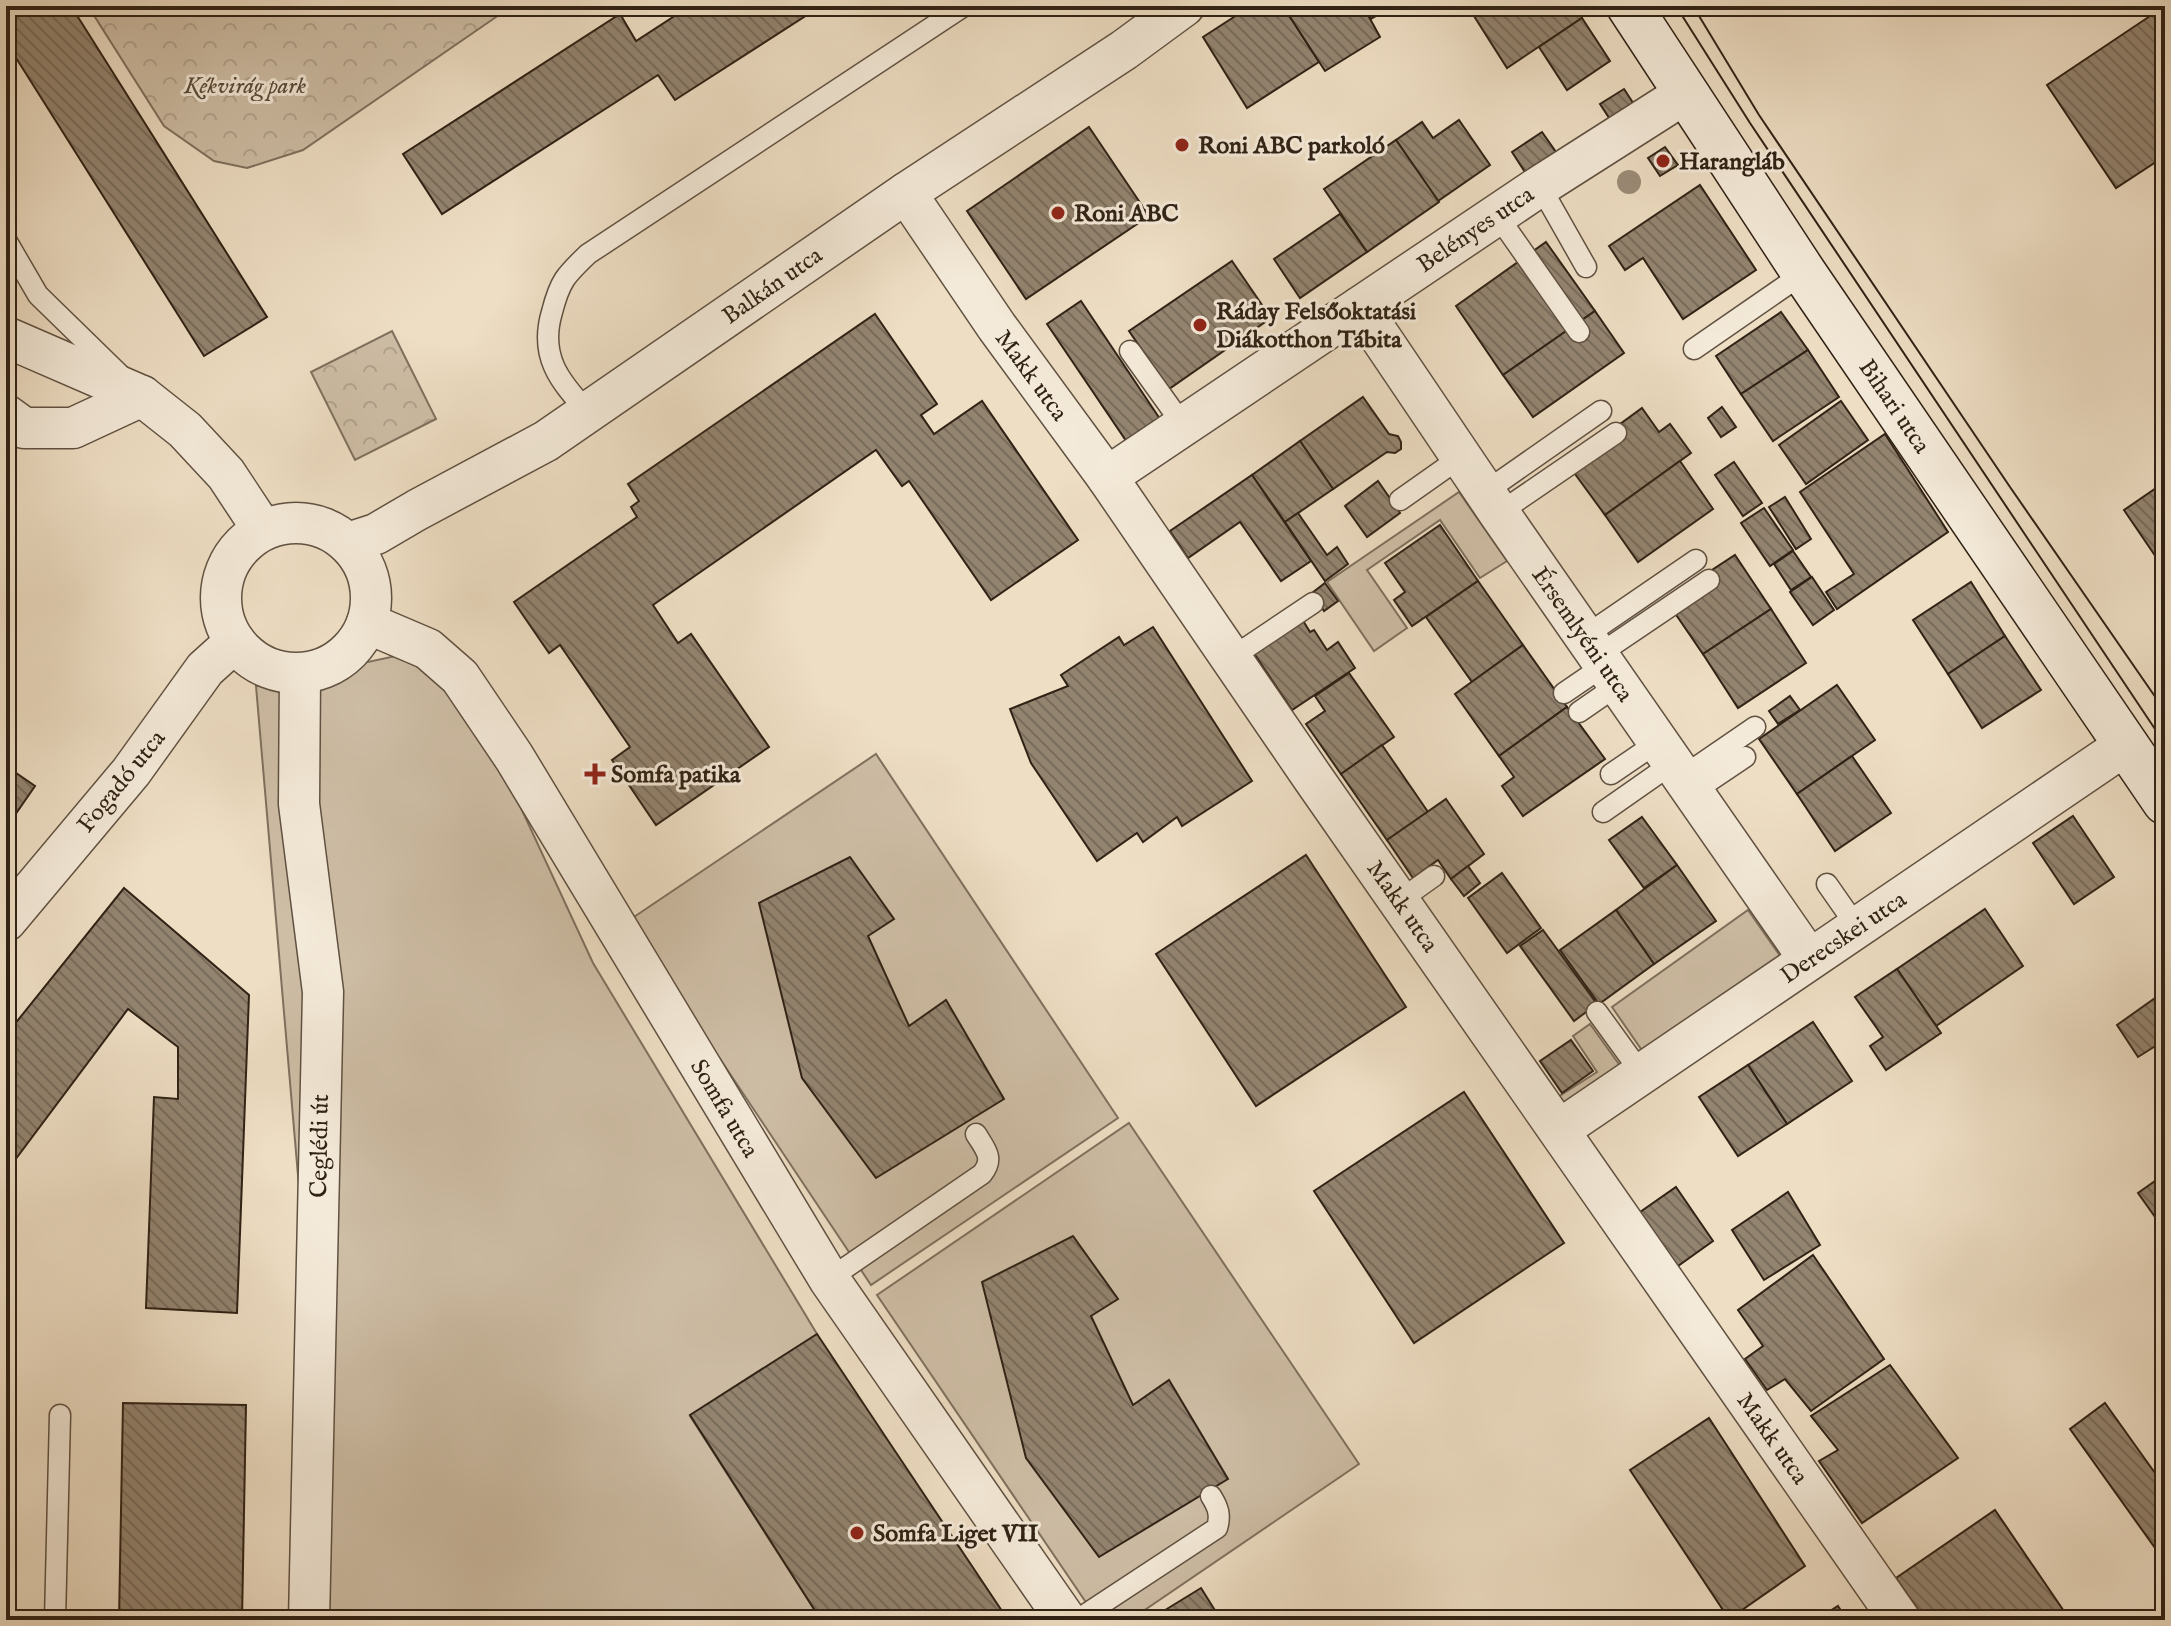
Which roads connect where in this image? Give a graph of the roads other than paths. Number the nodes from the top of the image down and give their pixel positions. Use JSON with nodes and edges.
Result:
{"nodes":[{"id":1,"x":964,"y":6,"type":"edge"},
{"id":2,"x":1184,"y":6,"type":"edge"},
{"id":3,"x":1629,"y":6,"type":"edge"},
{"id":4,"x":1686,"y":93,"type":"junction"},
{"id":5,"x":1540,"y":186,"type":"junction"},
{"id":6,"x":906,"y":193,"type":"junction"},
{"id":7,"x":1497,"y":215,"type":"junction"},
{"id":8,"x":6,"y":240,"type":"edge"},
{"id":9,"x":1586,"y":267,"type":"dead end"},
{"id":10,"x":1804,"y":273,"type":"junction"},
{"id":11,"x":1360,"y":307,"type":"junction"},
{"id":12,"x":1579,"y":332,"type":"dead end"},
{"id":13,"x":6,"y":337,"type":"edge"},
{"id":14,"x":1694,"y":349,"type":"dead end"},
{"id":15,"x":1130,"y":351,"type":"dead end"},
{"id":16,"x":142,"y":396,"type":"junction"},
{"id":17,"x":1601,"y":411,"type":"dead end"},
{"id":18,"x":588,"y":412,"type":"junction"},
{"id":19,"x":1183,"y":425,"type":"junction"},
{"id":20,"x":12,"y":432,"type":"edge"},
{"id":21,"x":1616,"y":433,"type":"dead end"},
{"id":22,"x":1461,"y":457,"type":"junction"},
{"id":23,"x":1107,"y":477,"type":"junction"},
{"id":24,"x":1400,"y":500,"type":"dead end"},
{"id":25,"x":1492,"y":502,"type":"junction"},
{"id":26,"x":263,"y":530,"type":"junction"},
{"id":27,"x":348,"y":543,"type":"junction"},
{"id":28,"x":1696,"y":560,"type":"dead end"},
{"id":29,"x":1709,"y":580,"type":"dead end"},
{"id":30,"x":1313,"y":603,"type":"dead end"},
{"id":31,"x":367,"y":623,"type":"junction"},
{"id":32,"x":235,"y":642,"type":"junction"},
{"id":33,"x":1231,"y":658,"type":"junction"},
{"id":34,"x":1602,"y":660,"type":"junction"},
{"id":35,"x":300,"y":674,"type":"junction"},
{"id":36,"x":1564,"y":693,"type":"dead end"},
{"id":37,"x":1579,"y":712,"type":"dead end"},
{"id":38,"x":1755,"y":727,"type":"dead end"},
{"id":39,"x":2127,"y":744,"type":"junction"},
{"id":40,"x":1745,"y":757,"type":"dead end"},
{"id":41,"x":1677,"y":768,"type":"junction"},
{"id":42,"x":1611,"y":774,"type":"dead end"},
{"id":43,"x":2165,"y":802,"type":"edge"},
{"id":44,"x":1603,"y":812,"type":"dead end"},
{"id":45,"x":1434,"y":876,"type":"dead end"},
{"id":46,"x":1827,"y":884,"type":"dead end"},
{"id":47,"x":1399,"y":901,"type":"junction"},
{"id":48,"x":6,"y":921,"type":"edge"},
{"id":49,"x":1857,"y":927,"type":"junction"},
{"id":50,"x":1809,"y":959,"type":"junction"},
{"id":51,"x":1597,"y":1012,"type":"dead end"},
{"id":52,"x":1642,"y":1074,"type":"junction"},
{"id":53,"x":1559,"y":1130,"type":"junction"},
{"id":54,"x":976,"y":1134,"type":"dead end"},
{"id":55,"x":829,"y":1279,"type":"junction"},
{"id":56,"x":60,"y":1415,"type":"dead end"},
{"id":57,"x":1211,"y":1496,"type":"dead end"},
{"id":58,"x":55,"y":1620,"type":"edge"},
{"id":59,"x":309,"y":1620,"type":"edge"},
{"id":60,"x":1066,"y":1620,"type":"edge"},
{"id":61,"x":1077,"y":1620,"type":"edge"},
{"id":62,"x":1900,"y":1620,"type":"edge"}],
"edges":[{"from":1,"to":18,"type":"lane"},
{"from":2,"to":6,"type":"street","name":"Balkán utca"},
{"from":3,"to":4,"type":"street","name":"Bihari utca"},
{"from":4,"to":5,"type":"street","name":"Belényes utca"},
{"from":4,"to":10,"type":"street","name":"Bihari utca"},
{"from":5,"to":7,"type":"street","name":"Belényes utca"},
{"from":5,"to":9,"type":"lane"},
{"from":6,"to":18,"type":"street","name":"Balkán utca"},
{"from":6,"to":23,"type":"street","name":"Makk utca"},
{"from":7,"to":11,"type":"street","name":"Belényes utca"},
{"from":7,"to":12,"type":"lane"},
{"from":8,"to":16,"type":"lane"},
{"from":10,"to":14,"type":"lane"},
{"from":10,"to":39,"type":"street","name":"Bihari utca"},
{"from":11,"to":19,"type":"street","name":"Belényes utca"},
{"from":11,"to":22,"type":"street","name":"Érsemlyéni utca"},
{"from":13,"to":16,"type":"street"},
{"from":15,"to":19,"type":"lane"},
{"from":16,"to":20,"type":"street"},
{"from":16,"to":26,"type":"street"},
{"from":17,"to":25,"type":"lane"},
{"from":18,"to":27,"type":"street","name":"Balkán utca"},
{"from":19,"to":23,"type":"street","name":"Belényes utca"},
{"from":21,"to":25,"type":"lane"},
{"from":22,"to":24,"type":"lane"},
{"from":22,"to":25,"type":"street","name":"Érsemlyéni utca"},
{"from":23,"to":33,"type":"street","name":"Makk utca"},
{"from":25,"to":34,"type":"street","name":"Érsemlyéni utca"},
{"from":26,"to":27,"type":"street"},
{"from":26,"to":32,"type":"street"},
{"from":27,"to":31,"type":"street"},
{"from":28,"to":34,"type":"lane"},
{"from":29,"to":34,"type":"lane"},
{"from":30,"to":33,"type":"lane"},
{"from":31,"to":35,"type":"street"},
{"from":31,"to":55,"type":"street","name":"Somfa utca"},
{"from":32,"to":35,"type":"street"},
{"from":32,"to":48,"type":"street","name":"Fogadó utca"},
{"from":33,"to":47,"type":"street","name":"Makk utca"},
{"from":34,"to":36,"type":"lane"},
{"from":34,"to":37,"type":"lane"},
{"from":34,"to":41,"type":"street","name":"Érsemlyéni utca"},
{"from":35,"to":59,"type":"street","name":"Ceglédi út"},
{"from":38,"to":41,"type":"lane"},
{"from":39,"to":43,"type":"street","name":"Bihari utca"},
{"from":39,"to":49,"type":"street","name":"Derecskei utca"},
{"from":40,"to":41,"type":"lane"},
{"from":41,"to":42,"type":"lane"},
{"from":41,"to":44,"type":"lane"},
{"from":41,"to":50,"type":"street","name":"Érsemlyéni utca"},
{"from":45,"to":47,"type":"lane"},
{"from":46,"to":49,"type":"lane"},
{"from":47,"to":53,"type":"street","name":"Makk utca"},
{"from":49,"to":50,"type":"street","name":"Derecskei utca"},
{"from":50,"to":52,"type":"street","name":"Derecskei utca"},
{"from":51,"to":52,"type":"lane"},
{"from":52,"to":53,"type":"street","name":"Derecskei utca"},
{"from":53,"to":62,"type":"street","name":"Makk utca"},
{"from":54,"to":55,"type":"lane"},
{"from":55,"to":60,"type":"street","name":"Somfa utca"},
{"from":56,"to":58,"type":"lane"},
{"from":57,"to":61,"type":"lane"}]}
